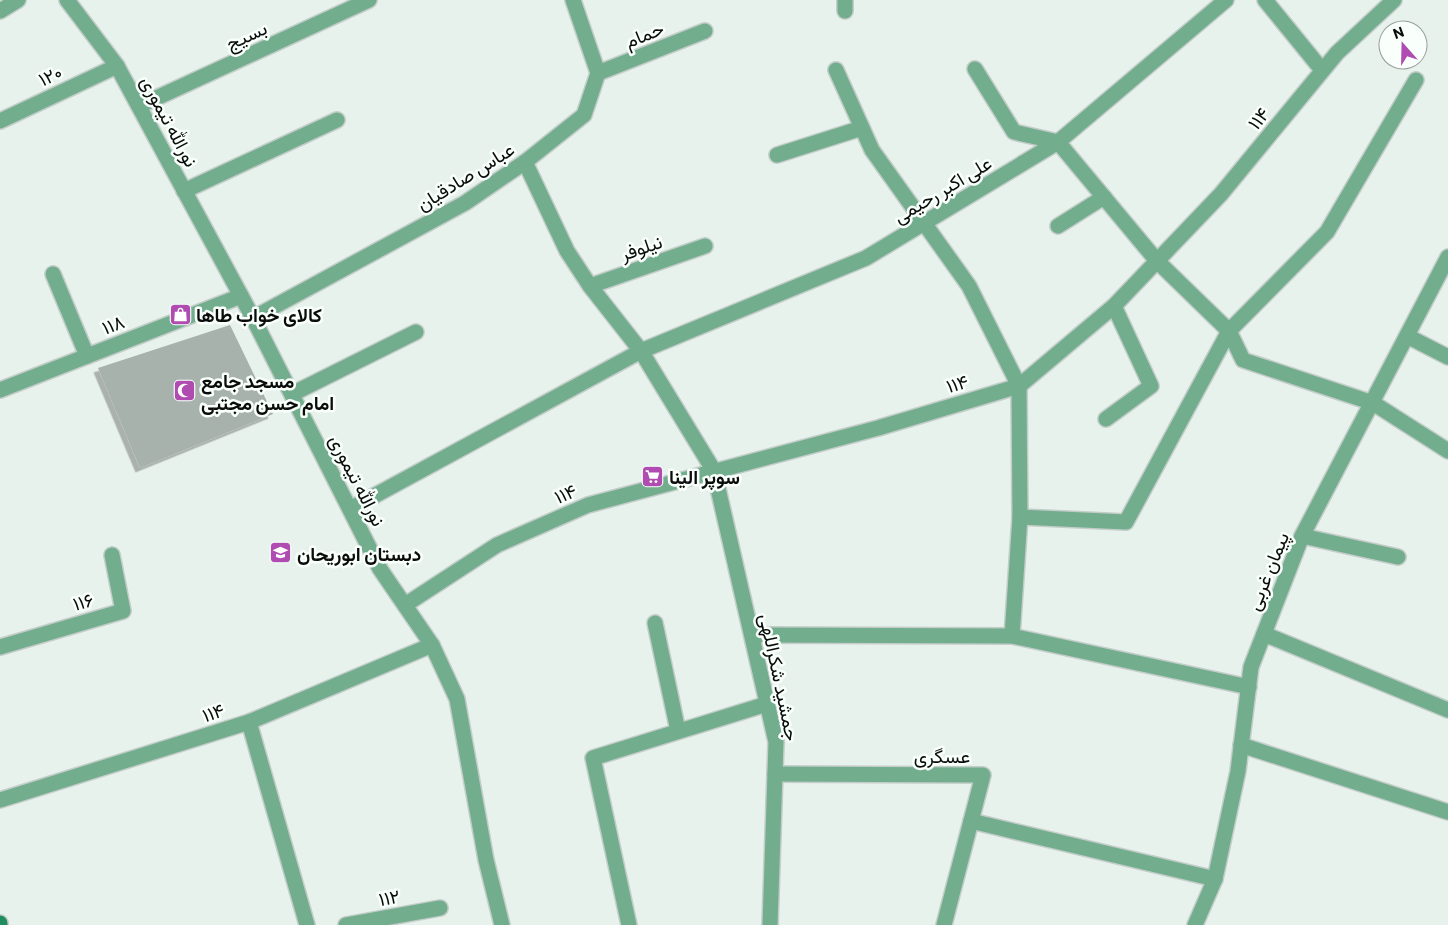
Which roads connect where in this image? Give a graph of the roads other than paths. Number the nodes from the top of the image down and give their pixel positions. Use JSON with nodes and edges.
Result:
{"nodes":[{"id":1,"x":18,"y":0,"type":"edge"},
{"id":2,"x":369,"y":0,"type":"edge"},
{"id":3,"x":573,"y":0,"type":"edge"},
{"id":4,"x":1226,"y":0,"type":"edge"},
{"id":5,"x":1265,"y":0,"type":"edge"},
{"id":6,"x":1394,"y":0,"type":"edge"},
{"id":7,"x":73,"y":2,"type":"edge"},
{"id":8,"x":0,"y":11,"type":"edge"},
{"id":9,"x":705,"y":31,"type":"dead end"},
{"id":10,"x":117,"y":66,"type":"junction"},
{"id":11,"x":975,"y":69,"type":"dead end"},
{"id":12,"x":836,"y":70,"type":"dead end"},
{"id":13,"x":1322,"y":70,"type":"junction"},
{"id":14,"x":598,"y":73,"type":"junction"},
{"id":15,"x":1416,"y":80,"type":"dead end"},
{"id":16,"x":139,"y":106,"type":"junction"},
{"id":17,"x":337,"y":120,"type":"dead end"},
{"id":18,"x":0,"y":121,"type":"edge"},
{"id":19,"x":862,"y":128,"type":"junction"},
{"id":20,"x":1058,"y":142,"type":"junction"},
{"id":21,"x":777,"y":155,"type":"dead end"},
{"id":22,"x":525,"y":162,"type":"junction"},
{"id":23,"x":184,"y":191,"type":"junction"},
{"id":24,"x":1104,"y":197,"type":"junction"},
{"id":25,"x":925,"y":223,"type":"junction"},
{"id":26,"x":1058,"y":226,"type":"dead end"},
{"id":27,"x":705,"y":246,"type":"dead end"},
{"id":28,"x":1448,"y":257,"type":"edge"},
{"id":29,"x":1157,"y":261,"type":"junction"},
{"id":30,"x":53,"y":274,"type":"dead end"},
{"id":31,"x":590,"y":286,"type":"junction"},
{"id":32,"x":241,"y":296,"type":"junction"},
{"id":33,"x":1114,"y":306,"type":"junction"},
{"id":34,"x":253,"y":318,"type":"junction"},
{"id":35,"x":1229,"y":331,"type":"junction"},
{"id":36,"x":416,"y":332,"type":"dead end"},
{"id":37,"x":1407,"y":336,"type":"junction"},
{"id":38,"x":641,"y":351,"type":"junction"},
{"id":39,"x":87,"y":356,"type":"junction"},
{"id":40,"x":1448,"y":358,"type":"edge"},
{"id":41,"x":1019,"y":386,"type":"junction"},
{"id":42,"x":0,"y":390,"type":"edge"},
{"id":43,"x":292,"y":394,"type":"junction"},
{"id":44,"x":1373,"y":403,"type":"junction"},
{"id":45,"x":1106,"y":419,"type":"dead end"},
{"id":46,"x":1448,"y":451,"type":"edge"},
{"id":47,"x":714,"y":471,"type":"junction"},
{"id":48,"x":350,"y":508,"type":"junction"},
{"id":49,"x":1020,"y":517,"type":"junction"},
{"id":50,"x":1302,"y":536,"type":"junction"},
{"id":51,"x":112,"y":555,"type":"dead end"},
{"id":52,"x":1398,"y":557,"type":"dead end"},
{"id":53,"x":405,"y":605,"type":"junction"},
{"id":54,"x":655,"y":623,"type":"dead end"},
{"id":55,"x":1264,"y":634,"type":"junction"},
{"id":56,"x":752,"y":635,"type":"junction"},
{"id":57,"x":1012,"y":636,"type":"junction"},
{"id":58,"x":432,"y":645,"type":"junction"},
{"id":59,"x":0,"y":647,"type":"edge"},
{"id":60,"x":1248,"y":687,"type":"junction"},
{"id":61,"x":767,"y":704,"type":"junction"},
{"id":62,"x":1448,"y":710,"type":"edge"},
{"id":63,"x":249,"y":722,"type":"junction"},
{"id":64,"x":678,"y":731,"type":"junction"},
{"id":65,"x":1241,"y":745,"type":"junction"},
{"id":66,"x":775,"y":774,"type":"junction"},
{"id":67,"x":0,"y":800,"type":"edge"},
{"id":68,"x":1448,"y":812,"type":"edge"},
{"id":69,"x":971,"y":821,"type":"junction"},
{"id":70,"x":1215,"y":879,"type":"junction"},
{"id":71,"x":440,"y":908,"type":"dead end"},
{"id":72,"x":307,"y":925,"type":"edge"},
{"id":73,"x":346,"y":925,"type":"edge"},
{"id":74,"x":502,"y":925,"type":"edge"},
{"id":75,"x":629,"y":925,"type":"edge"},
{"id":76,"x":770,"y":925,"type":"edge"},
{"id":77,"x":944,"y":925,"type":"edge"},
{"id":78,"x":1195,"y":925,"type":"edge"}],
"edges":[{"from":1,"to":8,"type":"street"},
{"from":2,"to":16,"type":"street","name":"بسیج"},
{"from":3,"to":14,"type":"street"},
{"from":4,"to":20,"type":"street","name":"علی اکبر رحیمی"},
{"from":5,"to":13,"type":"street"},
{"from":6,"to":13,"type":"street","name":"۱۱۴"},
{"from":7,"to":10,"type":"street","name":"نورالله تیموری"},
{"from":9,"to":14,"type":"street","name":"حمام"},
{"from":10,"to":16,"type":"street","name":"نورالله تیموری"},
{"from":10,"to":18,"type":"street","name":"۱۲۰"},
{"from":11,"to":20,"type":"street"},
{"from":12,"to":19,"type":"street"},
{"from":13,"to":29,"type":"street","name":"۱۱۴"},
{"from":14,"to":22,"type":"street","name":"عباس صادقیان"},
{"from":15,"to":35,"type":"street"},
{"from":16,"to":23,"type":"street","name":"نورالله تیموری"},
{"from":17,"to":23,"type":"street"},
{"from":19,"to":21,"type":"street"},
{"from":19,"to":25,"type":"street"},
{"from":20,"to":24,"type":"street"},
{"from":20,"to":25,"type":"street","name":"علی اکبر رحیمی"},
{"from":22,"to":31,"type":"street","name":"جمشید شکراللهی"},
{"from":22,"to":34,"type":"street","name":"عباس صادقیان"},
{"from":23,"to":32,"type":"street","name":"نورالله تیموری"},
{"from":24,"to":26,"type":"street"},
{"from":24,"to":29,"type":"street"},
{"from":25,"to":38,"type":"street","name":"علی اکبر رحیمی"},
{"from":25,"to":41,"type":"street"},
{"from":27,"to":31,"type":"street","name":"نیلوفر"},
{"from":28,"to":37,"type":"street","name":"پیمان غربی"},
{"from":29,"to":33,"type":"street","name":"۱۱۴"},
{"from":29,"to":35,"type":"street"},
{"from":30,"to":39,"type":"street"},
{"from":31,"to":38,"type":"street","name":"جمشید شکراللهی"},
{"from":32,"to":34,"type":"street","name":"نورالله تیموری"},
{"from":32,"to":39,"type":"street","name":"۱۱۸"},
{"from":33,"to":41,"type":"street","name":"۱۱۴"},
{"from":33,"to":45,"type":"street"},
{"from":34,"to":43,"type":"street","name":"نورالله تیموری"},
{"from":35,"to":44,"type":"street"},
{"from":35,"to":49,"type":"street"},
{"from":36,"to":43,"type":"street"},
{"from":37,"to":40,"type":"street"},
{"from":37,"to":44,"type":"street","name":"پیمان غربی"},
{"from":38,"to":47,"type":"street","name":"جمشید شکراللهی"},
{"from":38,"to":48,"type":"street","name":"علی اکبر رحیمی"},
{"from":39,"to":42,"type":"street","name":"۱۱۸"},
{"from":41,"to":47,"type":"street","name":"۱۱۴"},
{"from":41,"to":49,"type":"street"},
{"from":43,"to":48,"type":"street","name":"نورالله تیموری"},
{"from":44,"to":46,"type":"street"},
{"from":44,"to":50,"type":"street","name":"پیمان غربی"},
{"from":47,"to":53,"type":"street","name":"۱۱۴"},
{"from":47,"to":56,"type":"street","name":"جمشید شکراللهی"},
{"from":48,"to":53,"type":"street","name":"نورالله تیموری"},
{"from":49,"to":57,"type":"street"},
{"from":50,"to":52,"type":"street"},
{"from":50,"to":55,"type":"street","name":"پیمان غربی"},
{"from":51,"to":59,"type":"street","name":"۱۱۶"},
{"from":53,"to":58,"type":"street","name":"نورالله تیموری"},
{"from":54,"to":64,"type":"street"},
{"from":55,"to":60,"type":"street","name":"پیمان غربی"},
{"from":55,"to":62,"type":"street"},
{"from":56,"to":57,"type":"street"},
{"from":56,"to":61,"type":"street","name":"جمشید شکراللهی"},
{"from":57,"to":60,"type":"street"},
{"from":58,"to":63,"type":"street","name":"۱۱۴"},
{"from":58,"to":74,"type":"street","name":"نورالله تیموری"},
{"from":60,"to":65,"type":"street","name":"پیمان غربی"},
{"from":61,"to":64,"type":"street"},
{"from":61,"to":66,"type":"street","name":"جمشید شکراللهی"},
{"from":63,"to":67,"type":"street","name":"۱۱۴"},
{"from":63,"to":72,"type":"street"},
{"from":64,"to":75,"type":"street"},
{"from":65,"to":68,"type":"street"},
{"from":65,"to":70,"type":"street","name":"پیمان غربی"},
{"from":66,"to":69,"type":"street","name":"عسگری"},
{"from":66,"to":76,"type":"street","name":"جمشید شکراللهی"},
{"from":69,"to":70,"type":"street"},
{"from":69,"to":77,"type":"street","name":"عسگری"},
{"from":70,"to":78,"type":"street","name":"پیمان غربی"},
{"from":71,"to":73,"type":"street","name":"۱۱۲"}]}
